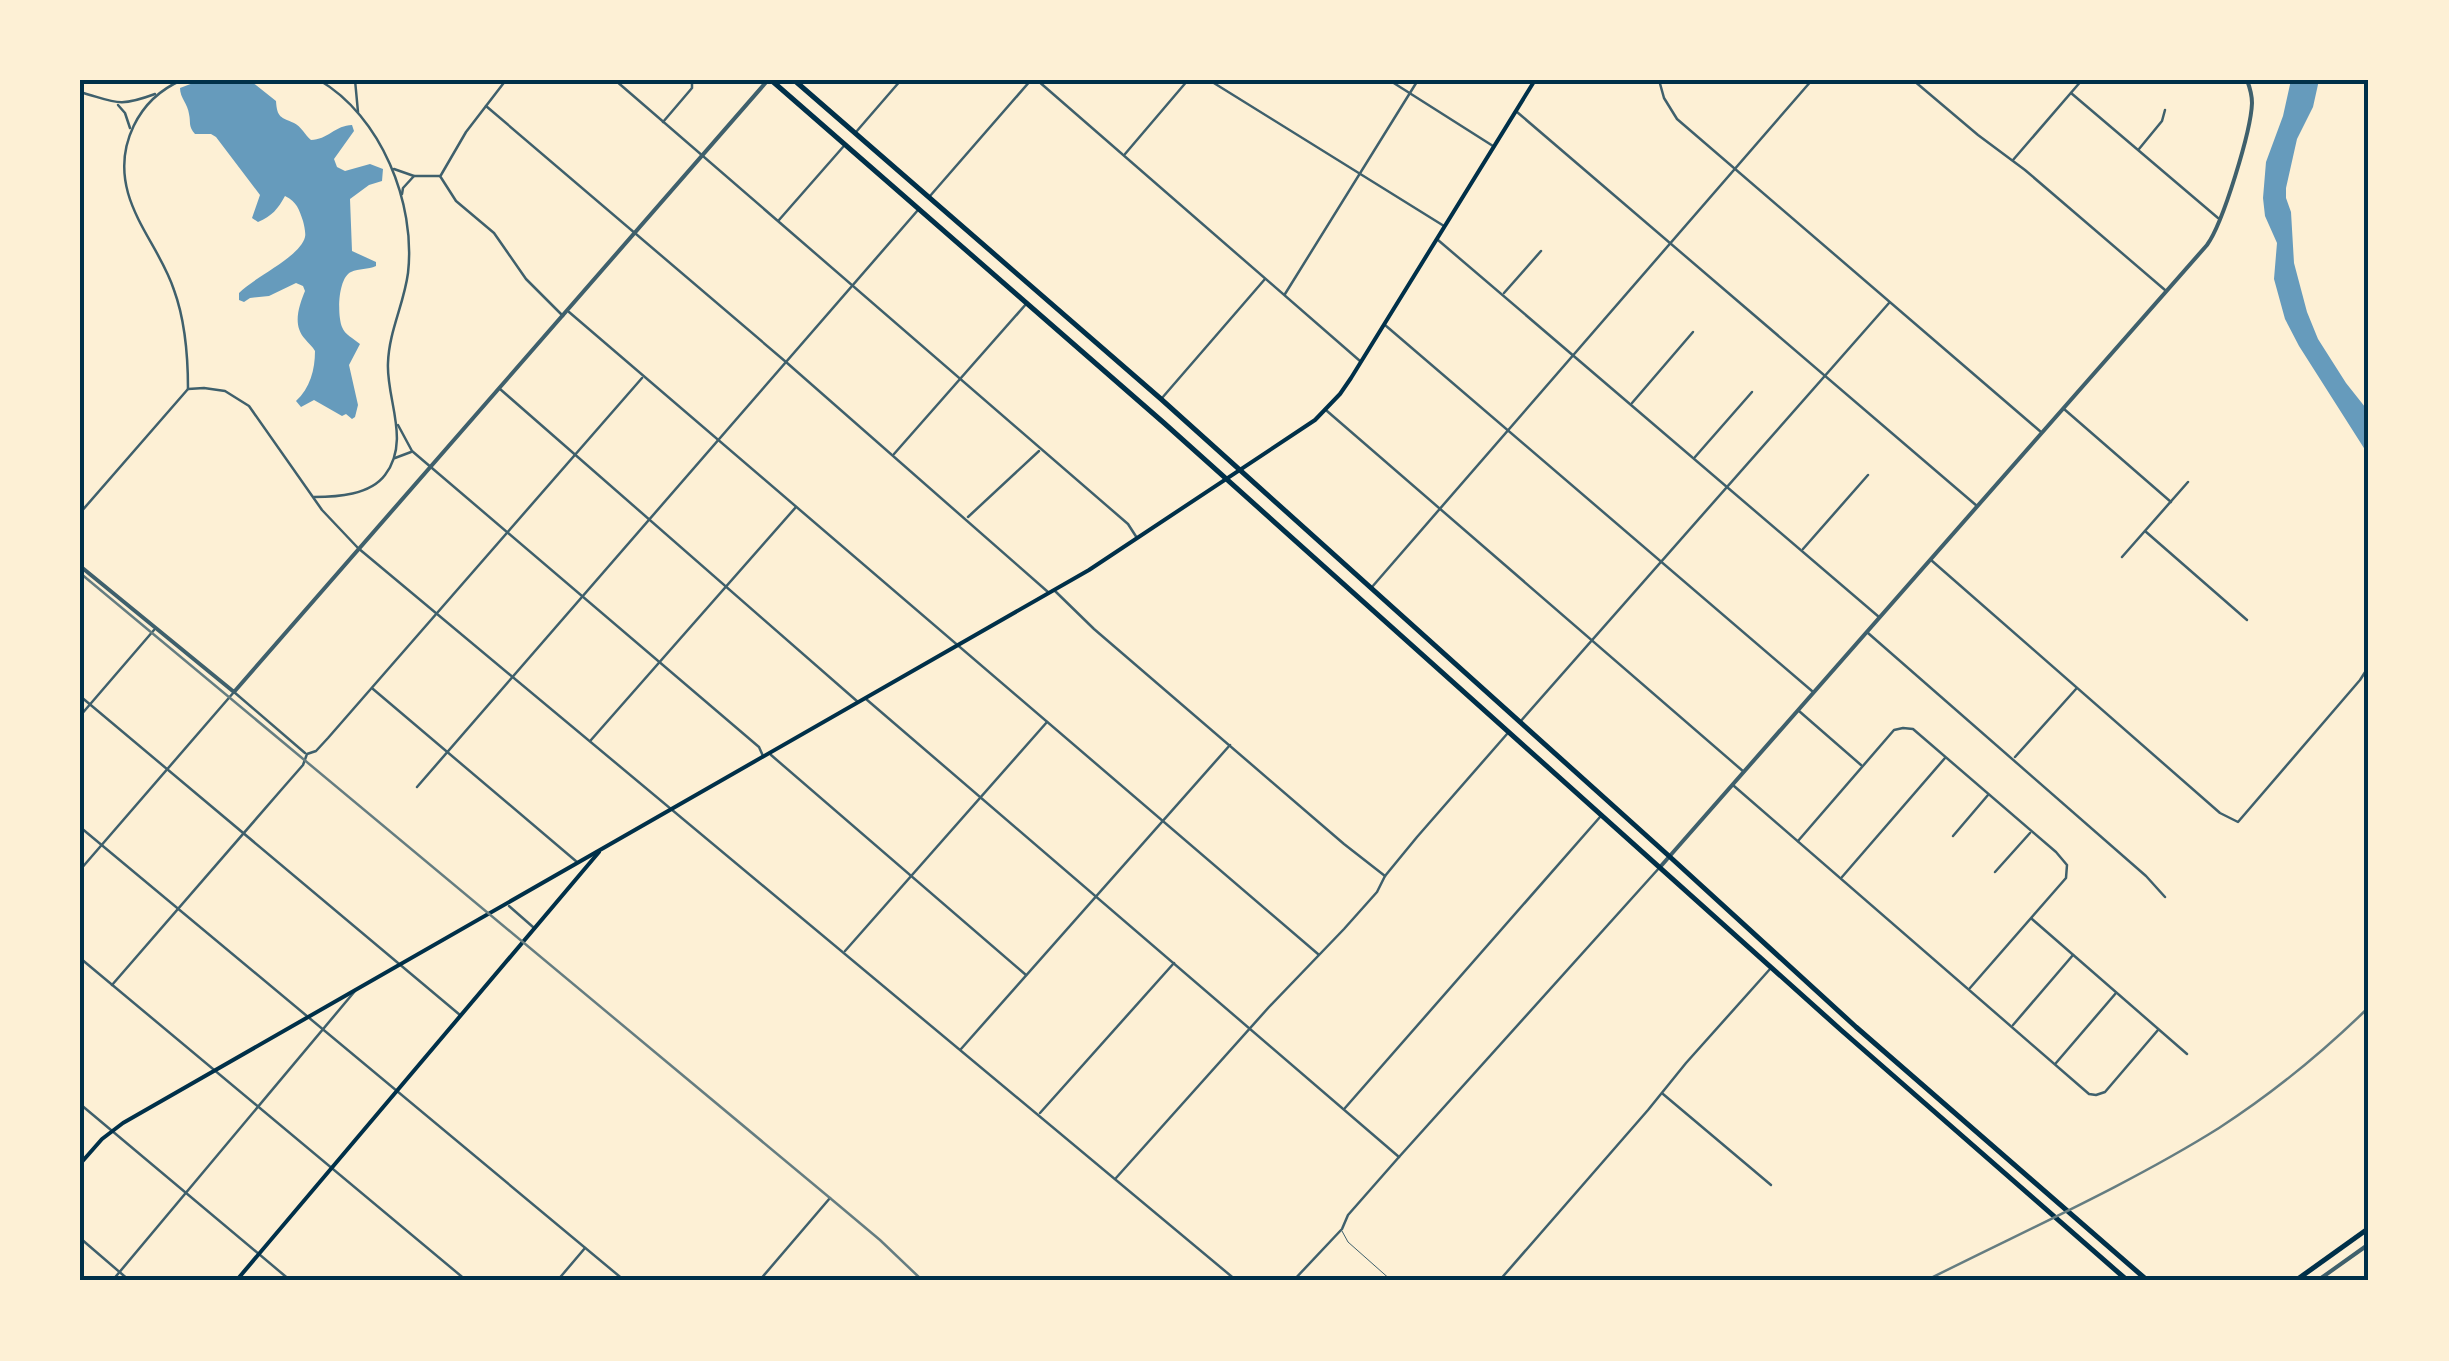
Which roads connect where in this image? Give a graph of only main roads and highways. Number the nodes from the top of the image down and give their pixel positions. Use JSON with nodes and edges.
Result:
{"nodes":[{"id":1,"x":770,"y":80,"type":"edge"},
{"id":2,"x":794,"y":80,"type":"edge"},
{"id":3,"x":1535,"y":80,"type":"edge"},
{"id":4,"x":1241,"y":470,"type":"junction"},
{"id":5,"x":1227,"y":480,"type":"junction"},
{"id":6,"x":602,"y":849,"type":"junction"},
{"id":7,"x":80,"y":1164,"type":"edge"},
{"id":8,"x":2369,"y":1228,"type":"edge"},
{"id":9,"x":236,"y":1281,"type":"edge"},
{"id":10,"x":2128,"y":1281,"type":"edge"},
{"id":11,"x":2148,"y":1281,"type":"edge"},
{"id":12,"x":2295,"y":1281,"type":"edge"}],
"edges":[{"from":1,"to":5,"type":"main road"},
{"from":2,"to":4,"type":"main road"},
{"from":3,"to":4,"type":"main road"},
{"from":4,"to":5,"type":"main road"},
{"from":4,"to":11,"type":"main road"},
{"from":5,"to":6,"type":"main road"},
{"from":5,"to":10,"type":"main road"},
{"from":6,"to":7,"type":"main road"},
{"from":6,"to":9,"type":"main road"},
{"from":8,"to":12,"type":"main road"}]}
